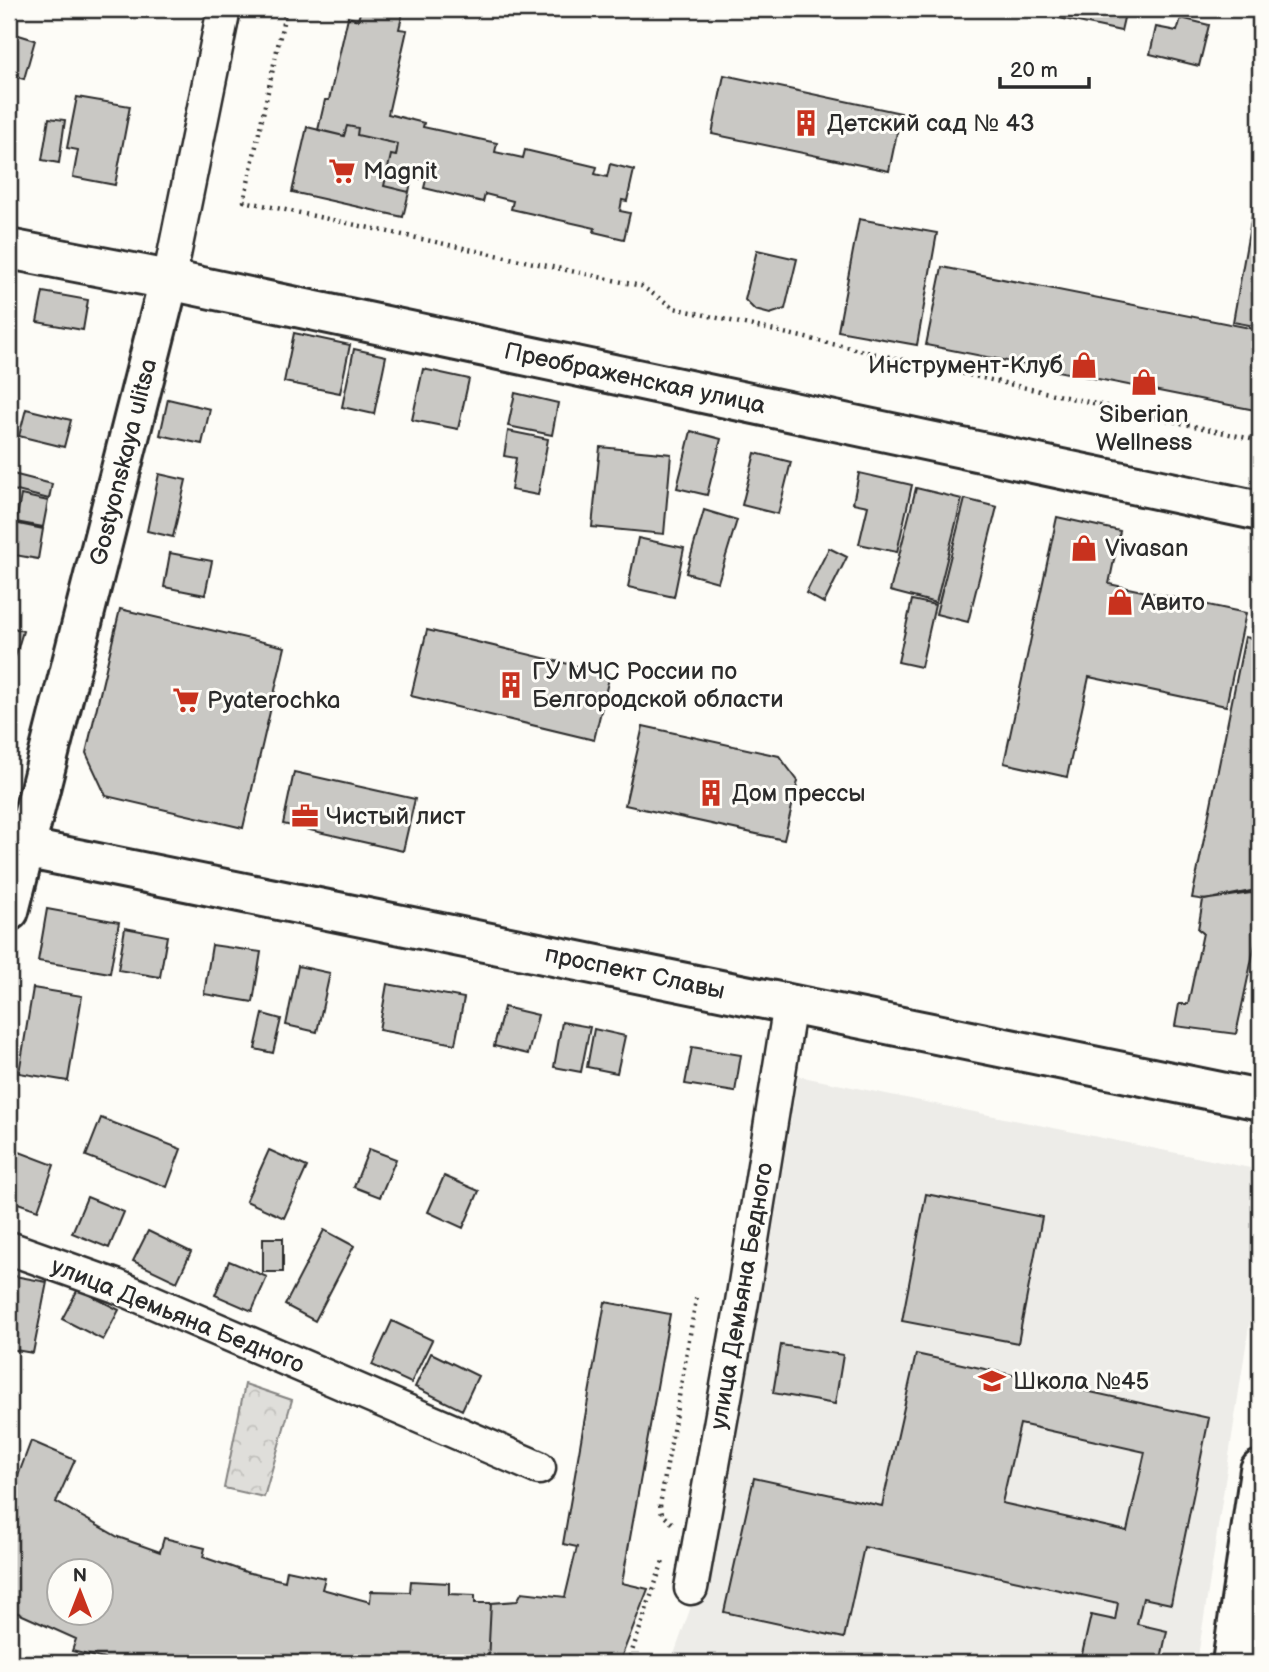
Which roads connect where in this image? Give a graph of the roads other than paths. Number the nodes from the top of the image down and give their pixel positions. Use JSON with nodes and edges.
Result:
{"nodes":[{"id":1,"x":224,"y":9,"type":"edge"},
{"id":2,"x":9,"y":249,"type":"edge"},
{"id":3,"x":169,"y":279,"type":"junction"},
{"id":4,"x":1260,"y":511,"type":"edge"},
{"id":5,"x":18,"y":846,"type":"edge"},
{"id":6,"x":9,"y":911,"type":"edge"},
{"id":7,"x":790,"y":1004,"type":"junction"},
{"id":8,"x":1260,"y":1100,"type":"edge"},
{"id":9,"x":9,"y":1248,"type":"edge"},
{"id":10,"x":539,"y":1468,"type":"dead end"},
{"id":11,"x":1260,"y":1470,"type":"edge"},
{"id":12,"x":691,"y":1588,"type":"dead end"},
{"id":13,"x":1232,"y":1663,"type":"edge"}],
"edges":[{"from":1,"to":3,"type":"street","name":"Gostyonskaya ulitsa"},
{"from":2,"to":3,"type":"main road","name":"Преображенская улица"},
{"from":3,"to":4,"type":"main road","name":"Преображенская улица"},
{"from":3,"to":5,"type":"main road","name":"Gostyonskaya ulitsa"},
{"from":5,"to":6,"type":"main road","name":"Gostyonskaya ulitsa"},
{"from":5,"to":7,"type":"main road","name":"проспект Славы"},
{"from":7,"to":8,"type":"main road","name":"проспект Славы"},
{"from":7,"to":12,"type":"street","name":"улица Демьяна Бедного"},
{"from":9,"to":10,"type":"street","name":"улица Демьяна Бедного"},
{"from":11,"to":13,"type":"main road"}]}
